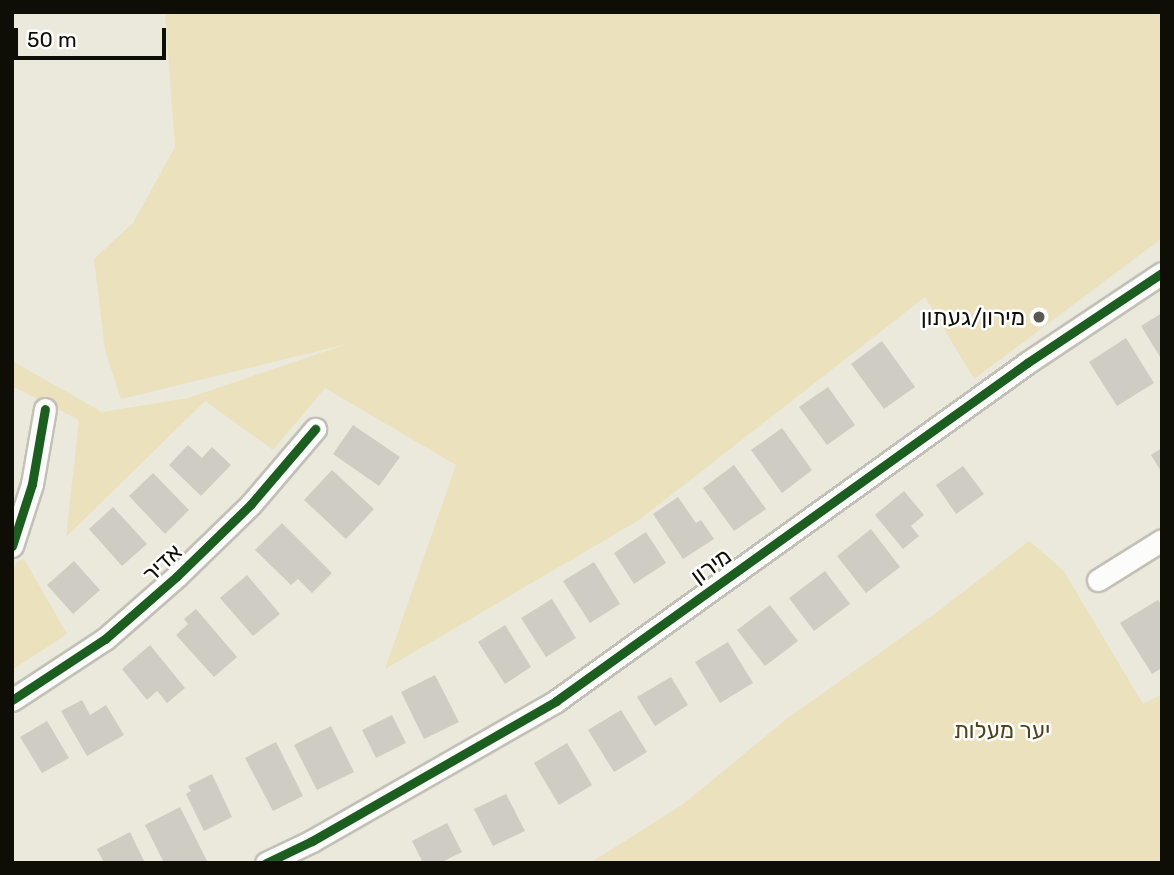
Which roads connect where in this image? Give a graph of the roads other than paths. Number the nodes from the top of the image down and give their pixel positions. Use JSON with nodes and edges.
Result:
{"nodes":[{"id":1,"x":1162,"y":273,"type":"edge"},
{"id":2,"x":45,"y":409,"type":"dead end"},
{"id":3,"x":315,"y":429,"type":"dead end"},
{"id":4,"x":1162,"y":540,"type":"edge"},
{"id":5,"x":12,"y":546,"type":"edge"},
{"id":6,"x":1098,"y":580,"type":"dead end"},
{"id":7,"x":12,"y":700,"type":"edge"},
{"id":8,"x":266,"y":863,"type":"edge"}],
"edges":[{"from":1,"to":8,"type":"street","name":"מירון"},
{"from":2,"to":5,"type":"street"},
{"from":3,"to":7,"type":"street","name":"אדיר"},
{"from":4,"to":6,"type":"street"}]}
